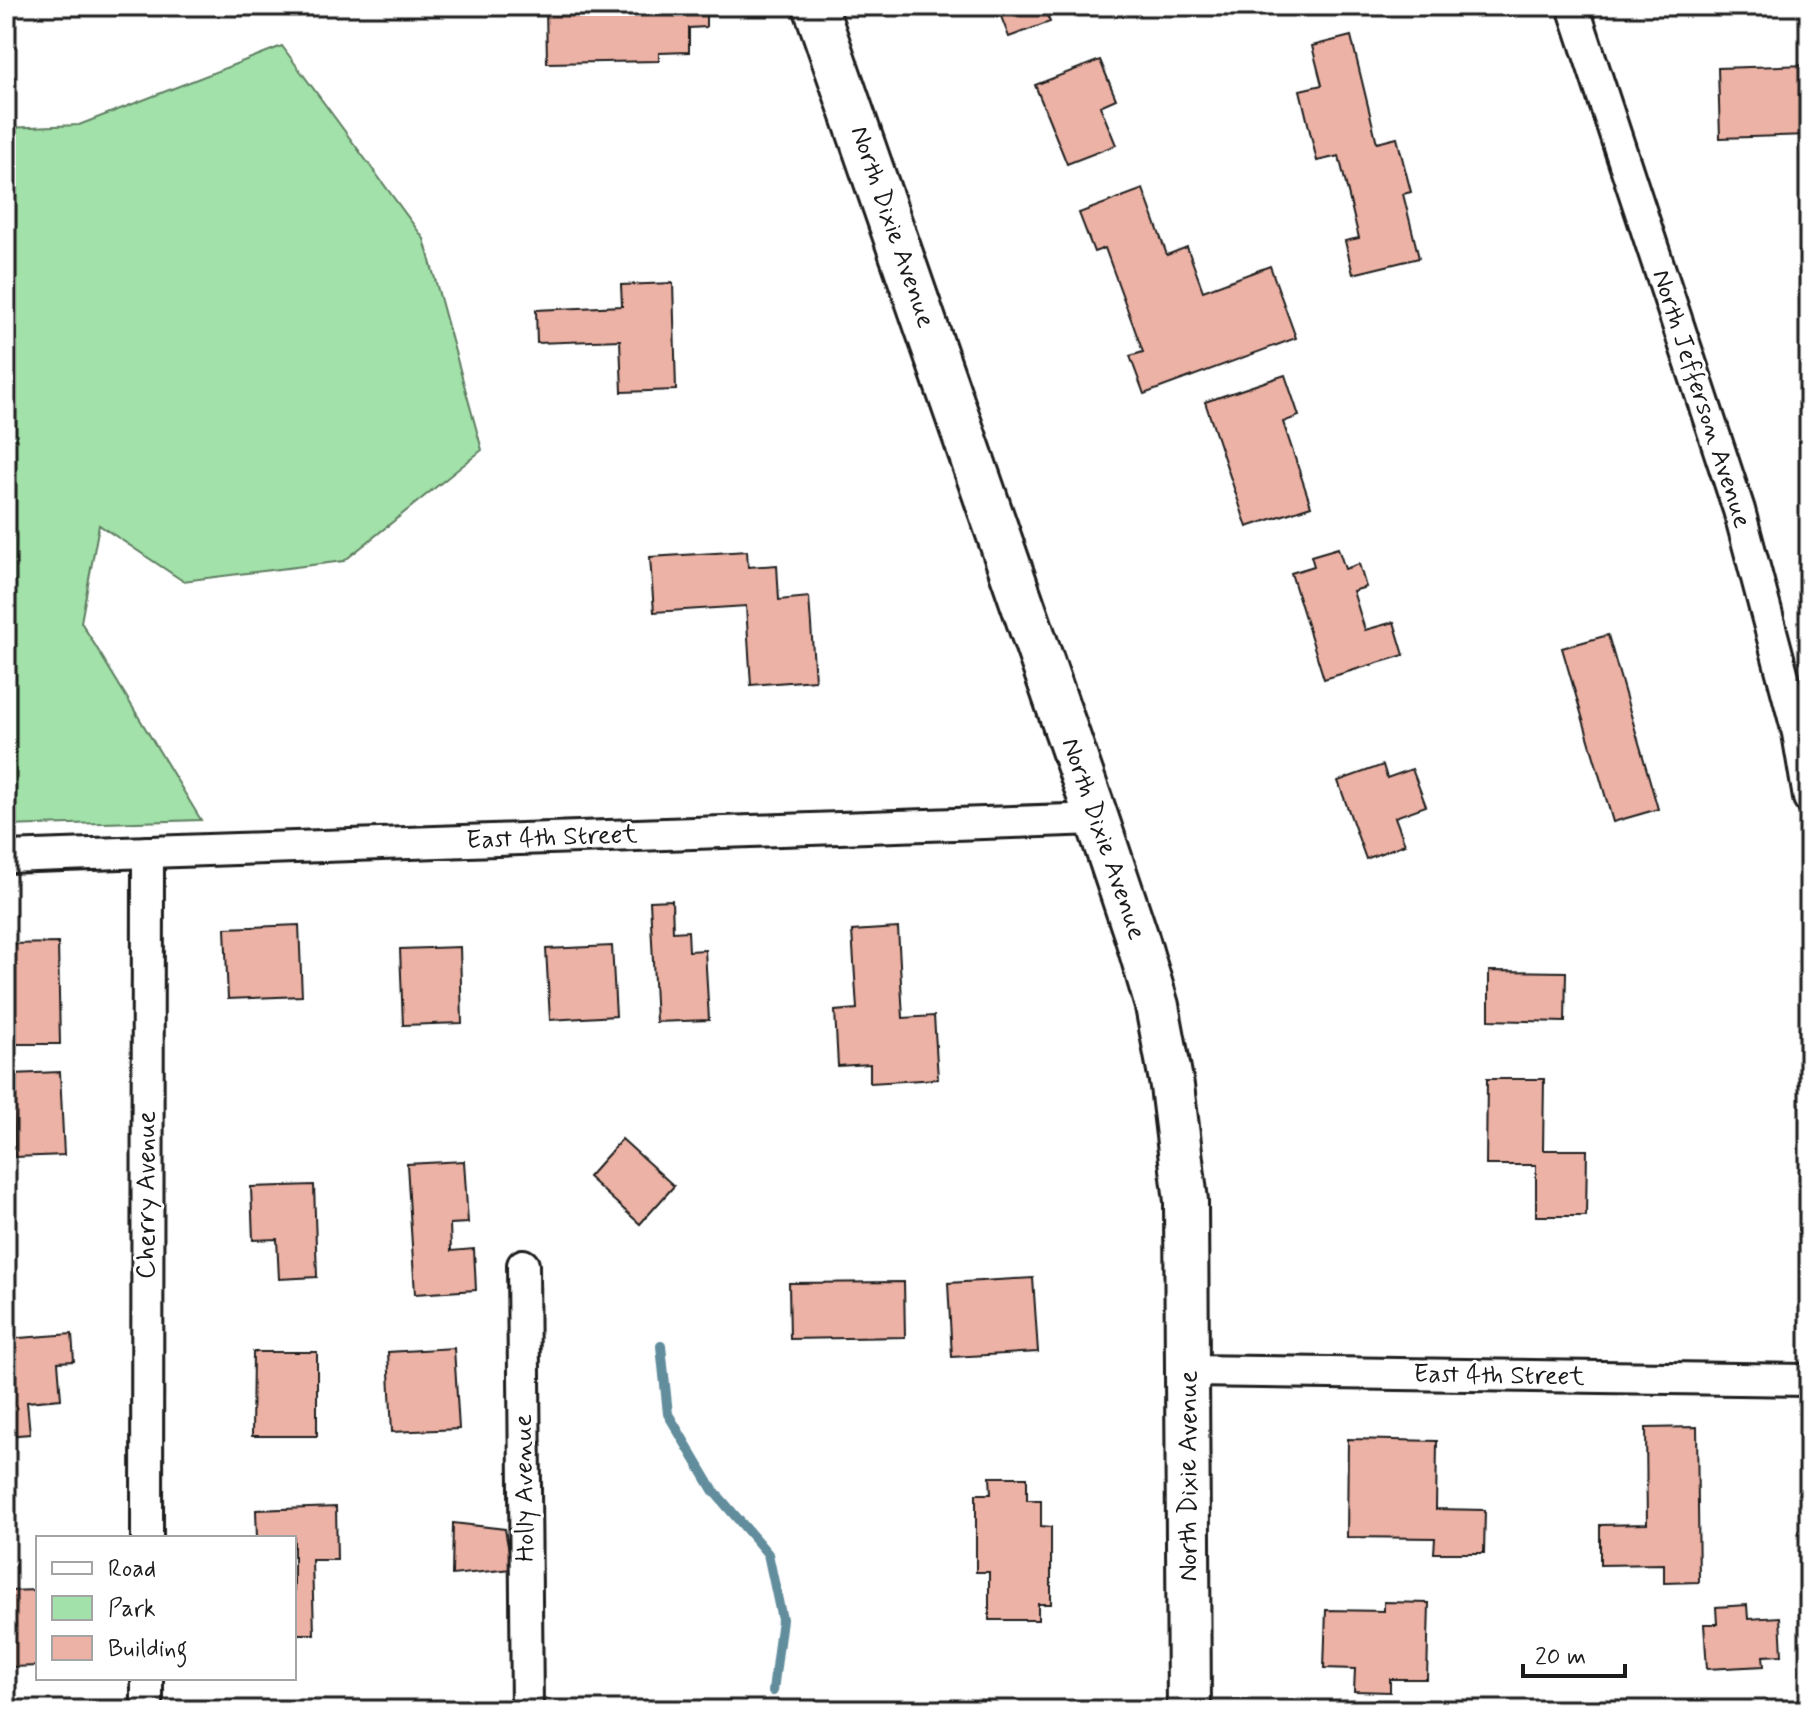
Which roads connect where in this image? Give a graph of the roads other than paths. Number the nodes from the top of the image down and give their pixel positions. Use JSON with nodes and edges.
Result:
{"nodes":[{"id":1,"x":815,"y":6,"type":"edge"},
{"id":2,"x":1573,"y":6,"type":"edge"},
{"id":3,"x":1809,"y":798,"type":"edge"},
{"id":4,"x":1097,"y":819,"type":"junction"},
{"id":5,"x":148,"y":852,"type":"junction"},
{"id":6,"x":6,"y":857,"type":"edge"},
{"id":7,"x":523,"y":1265,"type":"dead end"},
{"id":8,"x":1189,"y":1371,"type":"junction"},
{"id":9,"x":1809,"y":1380,"type":"edge"},
{"id":10,"x":147,"y":1536,"type":"edge"},
{"id":11,"x":147,"y":1680,"type":"edge"},
{"id":12,"x":147,"y":1710,"type":"edge"},
{"id":13,"x":527,"y":1710,"type":"edge"},
{"id":14,"x":1189,"y":1710,"type":"edge"}],
"edges":[{"from":1,"to":4,"type":"street","name":"North Dixie Avenue"},
{"from":2,"to":3,"type":"street","name":"North Jefferson Avenue"},
{"from":4,"to":5,"type":"street","name":"East 4th Street"},
{"from":4,"to":8,"type":"street","name":"North Dixie Avenue"},
{"from":5,"to":6,"type":"street","name":"East 4th Street"},
{"from":5,"to":10,"type":"street","name":"Cherry Avenue"},
{"from":7,"to":13,"type":"street","name":"Holly Avenue"},
{"from":8,"to":9,"type":"street","name":"East 4th Street"},
{"from":8,"to":14,"type":"street","name":"North Dixie Avenue"},
{"from":11,"to":12,"type":"street"}]}
